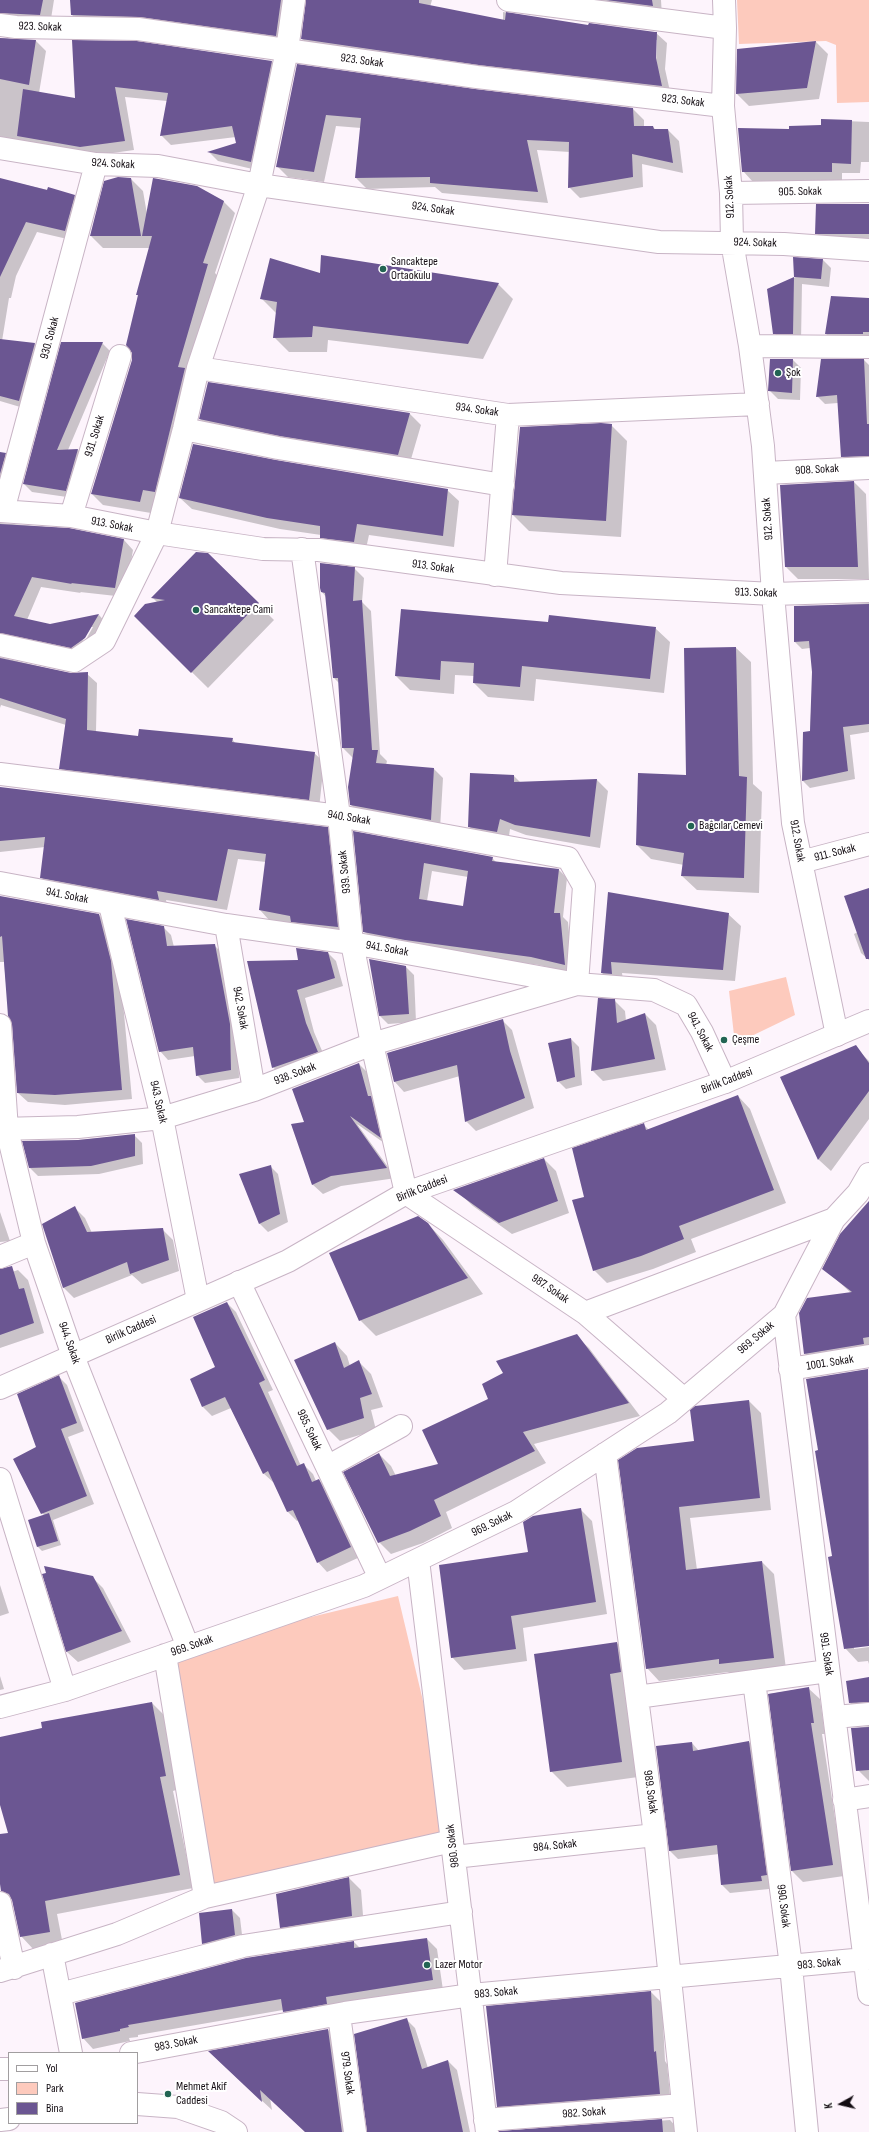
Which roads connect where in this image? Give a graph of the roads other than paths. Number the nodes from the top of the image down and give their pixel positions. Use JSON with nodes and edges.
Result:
{"nodes":[{"id":1,"x":294,"y":0,"type":"edge"},
{"id":2,"x":508,"y":0,"type":"edge"},
{"id":3,"x":724,"y":0,"type":"edge"},
{"id":4,"x":581,"y":5,"type":"edge"},
{"id":5,"x":0,"y":25,"type":"edge"},
{"id":6,"x":725,"y":28,"type":"junction"},
{"id":7,"x":287,"y":50,"type":"junction"},
{"id":8,"x":723,"y":106,"type":"junction"},
{"id":9,"x":0,"y":148,"type":"edge"},
{"id":10,"x":96,"y":164,"type":"junction"},
{"id":11,"x":259,"y":185,"type":"junction"},
{"id":12,"x":869,"y":191,"type":"edge"},
{"id":13,"x":731,"y":193,"type":"junction"},
{"id":14,"x":732,"y":242,"type":"junction"},
{"id":15,"x":869,"y":250,"type":"edge"},
{"id":16,"x":750,"y":346,"type":"junction"},
{"id":17,"x":869,"y":347,"type":"edge"},
{"id":18,"x":120,"y":356,"type":"dead end"},
{"id":19,"x":198,"y":368,"type":"junction"},
{"id":20,"x":758,"y":404,"type":"junction"},
{"id":21,"x":508,"y":415,"type":"junction"},
{"id":22,"x":184,"y":428,"type":"junction"},
{"id":23,"x":869,"y":468,"type":"edge"},
{"id":24,"x":765,"y":473,"type":"junction"},
{"id":25,"x":503,"y":484,"type":"junction"},
{"id":26,"x":2,"y":511,"type":"edge"},
{"id":27,"x":71,"y":516,"type":"junction"},
{"id":28,"x":157,"y":533,"type":"junction"},
{"id":29,"x":302,"y":549,"type":"junction"},
{"id":30,"x":495,"y":575,"type":"junction"},
{"id":31,"x":869,"y":591,"type":"edge"},
{"id":32,"x":773,"y":594,"type":"junction"},
{"id":33,"x":0,"y":645,"type":"edge"},
{"id":34,"x":0,"y":774,"type":"edge"},
{"id":35,"x":338,"y":816,"type":"junction"},
{"id":36,"x":869,"y":844,"type":"edge"},
{"id":37,"x":801,"y":862,"type":"junction"},
{"id":38,"x":0,"y":882,"type":"edge"},
{"id":39,"x":110,"y":905,"type":"junction"},
{"id":40,"x":226,"y":925,"type":"junction"},
{"id":41,"x":352,"y":943,"type":"junction"},
{"id":42,"x":577,"y":984,"type":"junction"},
{"id":43,"x":869,"y":1021,"type":"edge"},
{"id":44,"x":0,"y":1025,"type":"edge"},
{"id":45,"x":869,"y":1033,"type":"edge"},
{"id":46,"x":837,"y":1035,"type":"junction"},
{"id":47,"x":372,"y":1044,"type":"junction"},
{"id":48,"x":725,"y":1082,"type":"junction"},
{"id":49,"x":254,"y":1090,"type":"junction"},
{"id":50,"x":162,"y":1118,"type":"junction"},
{"id":51,"x":4,"y":1140,"type":"edge"},
{"id":52,"x":869,"y":1174,"type":"edge"},
{"id":53,"x":406,"y":1193,"type":"junction"},
{"id":54,"x":834,"y":1219,"type":"junction"},
{"id":55,"x":34,"y":1243,"type":"junction"},
{"id":56,"x":0,"y":1257,"type":"edge"},
{"id":57,"x":239,"y":1282,"type":"junction"},
{"id":58,"x":198,"y":1300,"type":"junction"},
{"id":59,"x":585,"y":1313,"type":"junction"},
{"id":60,"x":784,"y":1315,"type":"junction"},
{"id":61,"x":73,"y":1356,"type":"junction"},
{"id":62,"x":869,"y":1356,"type":"edge"},
{"id":63,"x":790,"y":1369,"type":"junction"},
{"id":64,"x":0,"y":1388,"type":"edge"},
{"id":65,"x":684,"y":1399,"type":"junction"},
{"id":66,"x":401,"y":1426,"type":"dead end"},
{"id":67,"x":605,"y":1454,"type":"junction"},
{"id":68,"x":327,"y":1467,"type":"junction"},
{"id":69,"x":0,"y":1479,"type":"edge"},
{"id":70,"x":418,"y":1560,"type":"junction"},
{"id":71,"x":380,"y":1578,"type":"junction"},
{"id":72,"x":188,"y":1647,"type":"junction"},
{"id":73,"x":166,"y":1655,"type":"junction"},
{"id":74,"x":828,"y":1671,"type":"junction"},
{"id":75,"x":754,"y":1681,"type":"junction"},
{"id":76,"x":66,"y":1690,"type":"junction"},
{"id":77,"x":637,"y":1696,"type":"junction"},
{"id":78,"x":0,"y":1707,"type":"edge"},
{"id":79,"x":869,"y":1714,"type":"edge"},
{"id":80,"x":835,"y":1716,"type":"junction"},
{"id":81,"x":869,"y":1796,"type":"edge"},
{"id":82,"x":844,"y":1800,"type":"junction"},
{"id":83,"x":656,"y":1836,"type":"junction"},
{"id":84,"x":453,"y":1849,"type":"junction"},
{"id":85,"x":205,"y":1897,"type":"junction"},
{"id":86,"x":0,"y":1903,"type":"edge"},
{"id":87,"x":864,"y":1908,"type":"edge"},
{"id":88,"x":461,"y":1912,"type":"junction"},
{"id":89,"x":52,"y":1954,"type":"junction"},
{"id":90,"x":865,"y":1959,"type":"junction"},
{"id":91,"x":791,"y":1966,"type":"junction"},
{"id":92,"x":7,"y":1969,"type":"edge"},
{"id":93,"x":670,"y":1977,"type":"junction"},
{"id":94,"x":60,"y":1994,"type":"junction"},
{"id":95,"x":869,"y":1994,"type":"edge"},
{"id":96,"x":471,"y":1995,"type":"junction"},
{"id":97,"x":339,"y":2014,"type":"junction"},
{"id":98,"x":71,"y":2052,"type":"edge"},
{"id":99,"x":136,"y":2052,"type":"edge"},
{"id":100,"x":138,"y":2104,"type":"edge"},
{"id":101,"x":683,"y":2106,"type":"junction"},
{"id":102,"x":486,"y":2126,"type":"edge"},
{"id":103,"x":236,"y":2132,"type":"edge"},
{"id":104,"x":355,"y":2132,"type":"edge"},
{"id":105,"x":686,"y":2132,"type":"edge"},
{"id":106,"x":807,"y":2132,"type":"edge"}],
"edges":[{"from":1,"to":7,"type":"street"},
{"from":2,"to":4,"type":"street"},
{"from":3,"to":6,"type":"street","name":"912. Sokak"},
{"from":4,"to":6,"type":"street"},
{"from":5,"to":7,"type":"street","name":"923. Sokak"},
{"from":6,"to":8,"type":"street","name":"912. Sokak"},
{"from":7,"to":8,"type":"street","name":"923. Sokak"},
{"from":7,"to":11,"type":"street"},
{"from":8,"to":13,"type":"street","name":"912. Sokak"},
{"from":9,"to":10,"type":"street","name":"924. Sokak"},
{"from":10,"to":11,"type":"street","name":"924. Sokak"},
{"from":10,"to":26,"type":"street","name":"930. Sokak"},
{"from":11,"to":14,"type":"street","name":"924. Sokak"},
{"from":11,"to":19,"type":"street"},
{"from":12,"to":13,"type":"street","name":"905. Sokak"},
{"from":13,"to":14,"type":"street","name":"912. Sokak"},
{"from":14,"to":15,"type":"street","name":"924. Sokak"},
{"from":14,"to":16,"type":"street","name":"912. Sokak"},
{"from":16,"to":17,"type":"street"},
{"from":16,"to":20,"type":"street","name":"912. Sokak"},
{"from":18,"to":27,"type":"street","name":"931. Sokak"},
{"from":19,"to":21,"type":"street","name":"934. Sokak"},
{"from":19,"to":22,"type":"street"},
{"from":20,"to":21,"type":"street","name":"934. Sokak"},
{"from":20,"to":24,"type":"street","name":"912. Sokak"},
{"from":21,"to":25,"type":"street"},
{"from":22,"to":25,"type":"street"},
{"from":22,"to":28,"type":"street"},
{"from":23,"to":24,"type":"street","name":"908. Sokak"},
{"from":24,"to":32,"type":"street","name":"912. Sokak"},
{"from":25,"to":30,"type":"street"},
{"from":26,"to":27,"type":"street","name":"913. Sokak"},
{"from":27,"to":28,"type":"street","name":"913. Sokak"},
{"from":28,"to":29,"type":"street","name":"913. Sokak"},
{"from":28,"to":33,"type":"street"},
{"from":29,"to":30,"type":"street","name":"913. Sokak"},
{"from":29,"to":35,"type":"street","name":"939. Sokak"},
{"from":30,"to":32,"type":"street","name":"913. Sokak"},
{"from":31,"to":32,"type":"street","name":"913. Sokak"},
{"from":32,"to":37,"type":"street","name":"912. Sokak"},
{"from":34,"to":35,"type":"street","name":"940. Sokak"},
{"from":35,"to":41,"type":"street","name":"939. Sokak"},
{"from":35,"to":42,"type":"street","name":"940. Sokak"},
{"from":36,"to":37,"type":"street","name":"911. Sokak"},
{"from":37,"to":46,"type":"street","name":"912. Sokak"},
{"from":38,"to":39,"type":"street","name":"941. Sokak"},
{"from":39,"to":40,"type":"street","name":"941. Sokak"},
{"from":39,"to":50,"type":"street","name":"943. Sokak"},
{"from":40,"to":41,"type":"street","name":"941. Sokak"},
{"from":40,"to":49,"type":"street","name":"942. Sokak"},
{"from":41,"to":42,"type":"street","name":"941. Sokak"},
{"from":41,"to":47,"type":"street","name":"939. Sokak"},
{"from":42,"to":47,"type":"street","name":"938. Sokak"},
{"from":42,"to":48,"type":"street","name":"941. Sokak"},
{"from":43,"to":46,"type":"street","name":"Birlik Caddesi"},
{"from":44,"to":51,"type":"street","name":"944. Sokak"},
{"from":45,"to":46,"type":"street","name":"Birlik Caddesi"},
{"from":46,"to":48,"type":"street","name":"Birlik Caddesi"},
{"from":47,"to":49,"type":"street","name":"938. Sokak"},
{"from":47,"to":53,"type":"street","name":"939. Sokak"},
{"from":48,"to":53,"type":"street","name":"Birlik Caddesi"},
{"from":49,"to":50,"type":"street","name":"938. Sokak"},
{"from":50,"to":51,"type":"street","name":"938. Sokak"},
{"from":50,"to":58,"type":"street","name":"943. Sokak"},
{"from":51,"to":55,"type":"street","name":"944. Sokak"},
{"from":52,"to":54,"type":"street","name":"969. Sokak"},
{"from":53,"to":57,"type":"street","name":"Birlik Caddesi"},
{"from":53,"to":59,"type":"street","name":"987. Sokak"},
{"from":54,"to":59,"type":"street"},
{"from":54,"to":60,"type":"street","name":"969. Sokak"},
{"from":55,"to":56,"type":"street"},
{"from":55,"to":61,"type":"street","name":"944. Sokak"},
{"from":57,"to":58,"type":"street","name":"Birlik Caddesi"},
{"from":57,"to":68,"type":"street","name":"985. Sokak"},
{"from":58,"to":61,"type":"street","name":"Birlik Caddesi"},
{"from":59,"to":65,"type":"street","name":"987. Sokak"},
{"from":60,"to":63,"type":"street","name":"991. Sokak"},
{"from":60,"to":65,"type":"street","name":"969. Sokak"},
{"from":61,"to":64,"type":"street","name":"Birlik Caddesi"},
{"from":61,"to":72,"type":"street","name":"944. Sokak"},
{"from":62,"to":63,"type":"street","name":"1001. Sokak"},
{"from":63,"to":74,"type":"street","name":"991. Sokak"},
{"from":65,"to":67,"type":"street","name":"969. Sokak"},
{"from":66,"to":68,"type":"street"},
{"from":67,"to":70,"type":"street","name":"969. Sokak"},
{"from":67,"to":77,"type":"street","name":"989. Sokak"},
{"from":68,"to":71,"type":"street","name":"985. Sokak"},
{"from":69,"to":76,"type":"street"},
{"from":70,"to":71,"type":"street","name":"969. Sokak"},
{"from":70,"to":84,"type":"street","name":"980. Sokak"},
{"from":71,"to":72,"type":"street","name":"969. Sokak"},
{"from":72,"to":73,"type":"street","name":"969. Sokak"},
{"from":73,"to":76,"type":"street","name":"969. Sokak"},
{"from":73,"to":85,"type":"street"},
{"from":74,"to":75,"type":"street"},
{"from":74,"to":80,"type":"street","name":"991. Sokak"},
{"from":75,"to":77,"type":"street"},
{"from":75,"to":91,"type":"street","name":"990. Sokak"},
{"from":76,"to":78,"type":"street","name":"969. Sokak"},
{"from":77,"to":83,"type":"street","name":"989. Sokak"},
{"from":79,"to":80,"type":"street"},
{"from":80,"to":82,"type":"street","name":"991. Sokak"},
{"from":81,"to":82,"type":"street"},
{"from":82,"to":87,"type":"street","name":"991. Sokak"},
{"from":83,"to":84,"type":"street","name":"984. Sokak"},
{"from":83,"to":93,"type":"street","name":"989. Sokak"},
{"from":84,"to":85,"type":"street","name":"984. Sokak"},
{"from":84,"to":88,"type":"street","name":"980. Sokak"},
{"from":85,"to":89,"type":"street","name":"984. Sokak"},
{"from":86,"to":92,"type":"street"},
{"from":87,"to":90,"type":"street","name":"991. Sokak"},
{"from":88,"to":94,"type":"street"},
{"from":88,"to":96,"type":"street","name":"980. Sokak"},
{"from":89,"to":92,"type":"street","name":"984. Sokak"},
{"from":89,"to":94,"type":"street"},
{"from":90,"to":91,"type":"street","name":"983. Sokak"},
{"from":90,"to":95,"type":"street","name":"991. Sokak"},
{"from":91,"to":93,"type":"street","name":"983. Sokak"},
{"from":91,"to":106,"type":"street","name":"990. Sokak"},
{"from":93,"to":96,"type":"street","name":"983. Sokak"},
{"from":93,"to":101,"type":"street","name":"989. Sokak"},
{"from":94,"to":98,"type":"street"},
{"from":96,"to":97,"type":"street","name":"983. Sokak"},
{"from":96,"to":102,"type":"street","name":"980. Sokak"},
{"from":97,"to":99,"type":"street","name":"983. Sokak"},
{"from":97,"to":104,"type":"street","name":"979. Sokak"},
{"from":100,"to":103,"type":"street"},
{"from":101,"to":102,"type":"street","name":"982. Sokak"},
{"from":101,"to":105,"type":"street","name":"989. Sokak"}]}
